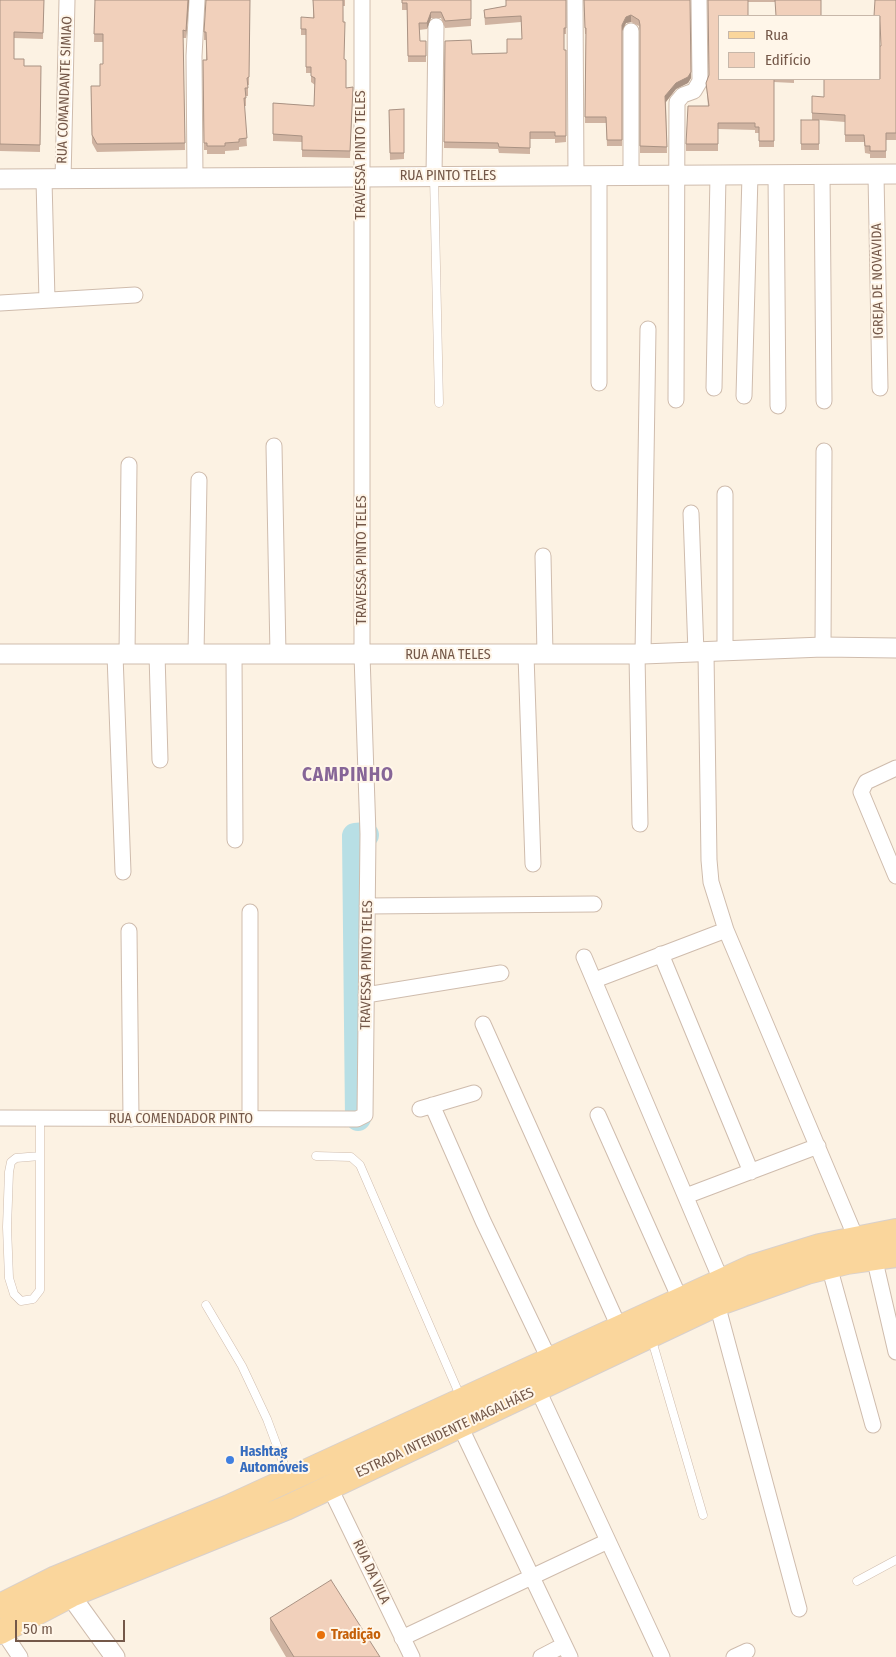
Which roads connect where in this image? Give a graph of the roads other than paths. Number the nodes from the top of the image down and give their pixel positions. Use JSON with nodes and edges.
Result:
{"nodes":[{"id":1,"x":67,"y":0,"type":"edge"},
{"id":2,"x":197,"y":0,"type":"edge"},
{"id":3,"x":362,"y":0,"type":"edge"},
{"id":4,"x":575,"y":0,"type":"edge"},
{"id":5,"x":699,"y":0,"type":"edge"},
{"id":6,"x":436,"y":26,"type":"dead end"},
{"id":7,"x":631,"y":31,"type":"dead end"},
{"id":8,"x":876,"y":174,"type":"junction"},
{"id":9,"x":896,"y":174,"type":"edge"},
{"id":10,"x":631,"y":175,"type":"junction"},
{"id":11,"x":676,"y":175,"type":"junction"},
{"id":12,"x":750,"y":175,"type":"junction"},
{"id":13,"x":776,"y":175,"type":"junction"},
{"id":14,"x":822,"y":175,"type":"junction"},
{"id":15,"x":361,"y":176,"type":"junction"},
{"id":16,"x":434,"y":176,"type":"junction"},
{"id":17,"x":576,"y":176,"type":"junction"},
{"id":18,"x":599,"y":176,"type":"junction"},
{"id":19,"x":718,"y":176,"type":"junction"},
{"id":20,"x":195,"y":178,"type":"junction"},
{"id":21,"x":0,"y":179,"type":"edge"},
{"id":22,"x":53,"y":180,"type":"junction"},
{"id":23,"x":135,"y":295,"type":"dead end"},
{"id":24,"x":47,"y":300,"type":"junction"},
{"id":25,"x":0,"y":303,"type":"edge"},
{"id":26,"x":648,"y":328,"type":"dead end"},
{"id":27,"x":599,"y":384,"type":"dead end"},
{"id":28,"x":714,"y":388,"type":"dead end"},
{"id":29,"x":880,"y":388,"type":"dead end"},
{"id":30,"x":744,"y":396,"type":"dead end"},
{"id":31,"x":676,"y":400,"type":"dead end"},
{"id":32,"x":824,"y":401,"type":"dead end"},
{"id":33,"x":439,"y":403,"type":"dead end"},
{"id":34,"x":778,"y":406,"type":"dead end"},
{"id":35,"x":274,"y":446,"type":"dead end"},
{"id":36,"x":824,"y":451,"type":"dead end"},
{"id":37,"x":129,"y":465,"type":"dead end"},
{"id":38,"x":198,"y":480,"type":"dead end"},
{"id":39,"x":724,"y":494,"type":"dead end"},
{"id":40,"x":691,"y":513,"type":"dead end"},
{"id":41,"x":543,"y":556,"type":"dead end"},
{"id":42,"x":823,"y":647,"type":"junction"},
{"id":43,"x":896,"y":648,"type":"edge"},
{"id":44,"x":725,"y":652,"type":"junction"},
{"id":45,"x":701,"y":653,"type":"junction"},
{"id":46,"x":0,"y":654,"type":"edge"},
{"id":47,"x":157,"y":654,"type":"junction"},
{"id":48,"x":196,"y":654,"type":"junction"},
{"id":49,"x":234,"y":654,"type":"junction"},
{"id":50,"x":278,"y":654,"type":"junction"},
{"id":51,"x":640,"y":654,"type":"junction"},
{"id":52,"x":121,"y":655,"type":"junction"},
{"id":53,"x":362,"y":655,"type":"junction"},
{"id":54,"x":526,"y":655,"type":"junction"},
{"id":55,"x":545,"y":655,"type":"junction"},
{"id":56,"x":160,"y":760,"type":"dead end"},
{"id":57,"x":896,"y":768,"type":"edge"},
{"id":58,"x":640,"y":824,"type":"dead end"},
{"id":59,"x":235,"y":840,"type":"dead end"},
{"id":60,"x":532,"y":864,"type":"dead end"},
{"id":61,"x":123,"y":872,"type":"dead end"},
{"id":62,"x":896,"y":876,"type":"edge"},
{"id":63,"x":594,"y":904,"type":"dead end"},
{"id":64,"x":367,"y":906,"type":"junction"},
{"id":65,"x":250,"y":912,"type":"dead end"},
{"id":66,"x":726,"y":930,"type":"junction"},
{"id":67,"x":129,"y":931,"type":"dead end"},
{"id":68,"x":661,"y":954,"type":"junction"},
{"id":69,"x":584,"y":958,"type":"dead end"},
{"id":70,"x":500,"y":973,"type":"dead end"},
{"id":71,"x":595,"y":980,"type":"junction"},
{"id":72,"x":366,"y":995,"type":"junction"},
{"id":73,"x":483,"y":1024,"type":"dead end"},
{"id":74,"x":474,"y":1093,"type":"dead end"},
{"id":75,"x":598,"y":1115,"type":"dead end"},
{"id":76,"x":0,"y":1118,"type":"edge"},
{"id":77,"x":40,"y":1118,"type":"junction"},
{"id":78,"x":362,"y":1118,"type":"joint"},
{"id":79,"x":131,"y":1119,"type":"junction"},
{"id":80,"x":250,"y":1119,"type":"junction"},
{"id":81,"x":818,"y":1146,"type":"junction"},
{"id":82,"x":40,"y":1156,"type":"junction"},
{"id":83,"x":316,"y":1156,"type":"dead end"},
{"id":84,"x":751,"y":1172,"type":"junction"},
{"id":85,"x":686,"y":1196,"type":"junction"},
{"id":86,"x":896,"y":1231,"type":"edge"},
{"id":87,"x":856,"y":1238,"type":"junction"},
{"id":88,"x":885,"y":1256,"type":"edge"},
{"id":89,"x":829,"y":1266,"type":"junction"},
{"id":90,"x":721,"y":1280,"type":"junction"},
{"id":91,"x":680,"y":1299,"type":"junction"},
{"id":92,"x":717,"y":1304,"type":"junction"},
{"id":93,"x":206,"y":1305,"type":"dead end"},
{"id":94,"x":619,"y":1327,"type":"junction"},
{"id":95,"x":650,"y":1335,"type":"junction"},
{"id":96,"x":896,"y":1352,"type":"edge"},
{"id":97,"x":550,"y":1361,"type":"junction"},
{"id":98,"x":538,"y":1390,"type":"junction"},
{"id":99,"x":462,"y":1400,"type":"junction"},
{"id":100,"x":873,"y":1425,"type":"dead end"},
{"id":101,"x":460,"y":1426,"type":"junction"},
{"id":102,"x":289,"y":1480,"type":"junction"},
{"id":103,"x":330,"y":1488,"type":"junction"},
{"id":104,"x":703,"y":1515,"type":"dead end"},
{"id":105,"x":608,"y":1541,"type":"junction"},
{"id":106,"x":896,"y":1560,"type":"edge"},
{"id":107,"x":531,"y":1578,"type":"junction"},
{"id":108,"x":857,"y":1581,"type":"dead end"},
{"id":109,"x":64,"y":1587,"type":"junction"},
{"id":110,"x":0,"y":1606,"type":"edge"},
{"id":111,"x":799,"y":1609,"type":"dead end"},
{"id":112,"x":1,"y":1630,"type":"edge"},
{"id":113,"x":402,"y":1638,"type":"junction"},
{"id":114,"x":567,"y":1651,"type":"edge"},
{"id":115,"x":20,"y":1657,"type":"edge"},
{"id":116,"x":115,"y":1657,"type":"edge"},
{"id":117,"x":412,"y":1657,"type":"edge"},
{"id":118,"x":541,"y":1657,"type":"edge"},
{"id":119,"x":662,"y":1657,"type":"edge"}],
"edges":[{"from":1,"to":22,"type":"street","name":"RUA COMANDANTE SIMIAO"},
{"from":2,"to":20,"type":"street"},
{"from":3,"to":15,"type":"street","name":"TRAVESSA PINTO TELES"},
{"from":4,"to":17,"type":"street"},
{"from":5,"to":11,"type":"street"},
{"from":6,"to":16,"type":"street"},
{"from":7,"to":10,"type":"street"},
{"from":8,"to":9,"type":"street","name":"RUA PINTO TELES"},
{"from":8,"to":14,"type":"street","name":"RUA PINTO TELES"},
{"from":8,"to":29,"type":"street","name":"IGREJA DE NOVAVIDA"},
{"from":10,"to":11,"type":"street","name":"RUA PINTO TELES"},
{"from":10,"to":18,"type":"street","name":"RUA PINTO TELES"},
{"from":11,"to":19,"type":"street","name":"RUA PINTO TELES"},
{"from":11,"to":31,"type":"street"},
{"from":12,"to":13,"type":"street","name":"RUA PINTO TELES"},
{"from":12,"to":19,"type":"street","name":"RUA PINTO TELES"},
{"from":12,"to":30,"type":"street"},
{"from":13,"to":14,"type":"street","name":"RUA PINTO TELES"},
{"from":13,"to":34,"type":"street"},
{"from":14,"to":32,"type":"street"},
{"from":15,"to":16,"type":"street","name":"RUA PINTO TELES"},
{"from":15,"to":20,"type":"street","name":"RUA PINTO TELES"},
{"from":15,"to":53,"type":"street","name":"TRAVESSA PINTO TELES"},
{"from":16,"to":17,"type":"street","name":"RUA PINTO TELES"},
{"from":16,"to":33,"type":"lane"},
{"from":17,"to":18,"type":"street","name":"RUA PINTO TELES"},
{"from":18,"to":27,"type":"street"},
{"from":19,"to":28,"type":"street"},
{"from":20,"to":22,"type":"street","name":"RUA PINTO TELES"},
{"from":21,"to":22,"type":"street","name":"RUA PINTO TELES"},
{"from":22,"to":24,"type":"street","name":"RUA COMANDANTE SIMIAO"},
{"from":23,"to":24,"type":"street"},
{"from":24,"to":25,"type":"street"},
{"from":26,"to":51,"type":"street"},
{"from":35,"to":50,"type":"street"},
{"from":36,"to":42,"type":"street"},
{"from":37,"to":52,"type":"street"},
{"from":38,"to":48,"type":"street"},
{"from":39,"to":44,"type":"street"},
{"from":40,"to":45,"type":"street"},
{"from":41,"to":55,"type":"street"},
{"from":42,"to":43,"type":"street","name":"RUA ANA TELES"},
{"from":42,"to":44,"type":"street","name":"RUA ANA TELES"},
{"from":44,"to":45,"type":"street","name":"RUA ANA TELES"},
{"from":45,"to":51,"type":"street","name":"RUA ANA TELES"},
{"from":45,"to":66,"type":"street"},
{"from":46,"to":52,"type":"street","name":"RUA ANA TELES"},
{"from":47,"to":48,"type":"street","name":"RUA ANA TELES"},
{"from":47,"to":52,"type":"street","name":"RUA ANA TELES"},
{"from":47,"to":56,"type":"street"},
{"from":48,"to":49,"type":"street","name":"RUA ANA TELES"},
{"from":49,"to":50,"type":"street","name":"RUA ANA TELES"},
{"from":49,"to":59,"type":"street"},
{"from":50,"to":53,"type":"street","name":"RUA ANA TELES"},
{"from":51,"to":55,"type":"street","name":"RUA ANA TELES"},
{"from":51,"to":58,"type":"street"},
{"from":52,"to":61,"type":"street"},
{"from":53,"to":54,"type":"street","name":"RUA ANA TELES"},
{"from":53,"to":64,"type":"street","name":"TRAVESSA PINTO TELES"},
{"from":54,"to":55,"type":"street","name":"RUA ANA TELES"},
{"from":54,"to":60,"type":"street"},
{"from":57,"to":62,"type":"street"},
{"from":63,"to":64,"type":"street"},
{"from":64,"to":72,"type":"street","name":"TRAVESSA PINTO TELES"},
{"from":65,"to":80,"type":"street"},
{"from":66,"to":68,"type":"street"},
{"from":66,"to":81,"type":"street"},
{"from":67,"to":79,"type":"street"},
{"from":68,"to":71,"type":"street"},
{"from":68,"to":84,"type":"street"},
{"from":69,"to":71,"type":"street"},
{"from":70,"to":72,"type":"street"},
{"from":71,"to":85,"type":"street"},
{"from":72,"to":78,"type":"street","name":"TRAVESSA PINTO TELES"},
{"from":73,"to":94,"type":"street"},
{"from":74,"to":97,"type":"street"},
{"from":75,"to":91,"type":"street"},
{"from":76,"to":77,"type":"street","name":"RUA COMENDADOR PINTO"},
{"from":77,"to":79,"type":"street","name":"RUA COMENDADOR PINTO"},
{"from":77,"to":82,"type":"lane"},
{"from":78,"to":80,"type":"street","name":"RUA COMENDADOR PINTO"},
{"from":79,"to":80,"type":"street","name":"RUA COMENDADOR PINTO"},
{"from":81,"to":84,"type":"street"},
{"from":81,"to":87,"type":"street"},
{"from":82,"to":82,"type":"lane"},
{"from":83,"to":99,"type":"lane"},
{"from":84,"to":85,"type":"street"},
{"from":85,"to":90,"type":"street"},
{"from":86,"to":87,"type":"main road","name":"ESTRADA INTENDENTE MAGALHÃES"},
{"from":87,"to":90,"type":"main road","name":"ESTRADA INTENDENTE MAGALHÃES"},
{"from":88,"to":89,"type":"main road","name":"ESTRADA INTENDENTE MAGALHÃES"},
{"from":88,"to":96,"type":"street"},
{"from":89,"to":92,"type":"main road","name":"ESTRADA INTENDENTE MAGALHÃES"},
{"from":89,"to":100,"type":"street"},
{"from":90,"to":91,"type":"main road","name":"ESTRADA INTENDENTE MAGALHÃES"},
{"from":91,"to":94,"type":"main road","name":"ESTRADA INTENDENTE MAGALHÃES"},
{"from":92,"to":95,"type":"main road","name":"ESTRADA INTENDENTE MAGALHÃES"},
{"from":92,"to":111,"type":"street"},
{"from":93,"to":102,"type":"lane"},
{"from":94,"to":97,"type":"main road","name":"ESTRADA INTENDENTE MAGALHÃES"},
{"from":95,"to":98,"type":"main road","name":"ESTRADA INTENDENTE MAGALHÃES"},
{"from":95,"to":104,"type":"lane"},
{"from":97,"to":99,"type":"main road","name":"ESTRADA INTENDENTE MAGALHÃES"},
{"from":98,"to":101,"type":"main road","name":"ESTRADA INTENDENTE MAGALHÃES"},
{"from":98,"to":105,"type":"street"},
{"from":99,"to":102,"type":"main road","name":"ESTRADA INTENDENTE MAGALHÃES"},
{"from":101,"to":103,"type":"main road","name":"ESTRADA INTENDENTE MAGALHÃES"},
{"from":101,"to":107,"type":"street"},
{"from":102,"to":109,"type":"main road","name":"ESTRADA INTENDENTE MAGALHÃES"},
{"from":103,"to":109,"type":"main road","name":"ESTRADA INTENDENTE MAGALHÃES"},
{"from":103,"to":113,"type":"street","name":"RUA DA VILA"},
{"from":105,"to":107,"type":"street"},
{"from":105,"to":119,"type":"street"},
{"from":106,"to":108,"type":"lane"},
{"from":107,"to":113,"type":"street"},
{"from":107,"to":114,"type":"street"},
{"from":109,"to":110,"type":"main road","name":"ESTRADA INTENDENTE MAGALHÃES"},
{"from":109,"to":112,"type":"main road","name":"ESTRADA INTENDENTE MAGALHÃES"},
{"from":109,"to":116,"type":"street"},
{"from":112,"to":115,"type":"street"},
{"from":113,"to":117,"type":"street","name":"RUA DA VILA"},
{"from":114,"to":118,"type":"street"}]}
